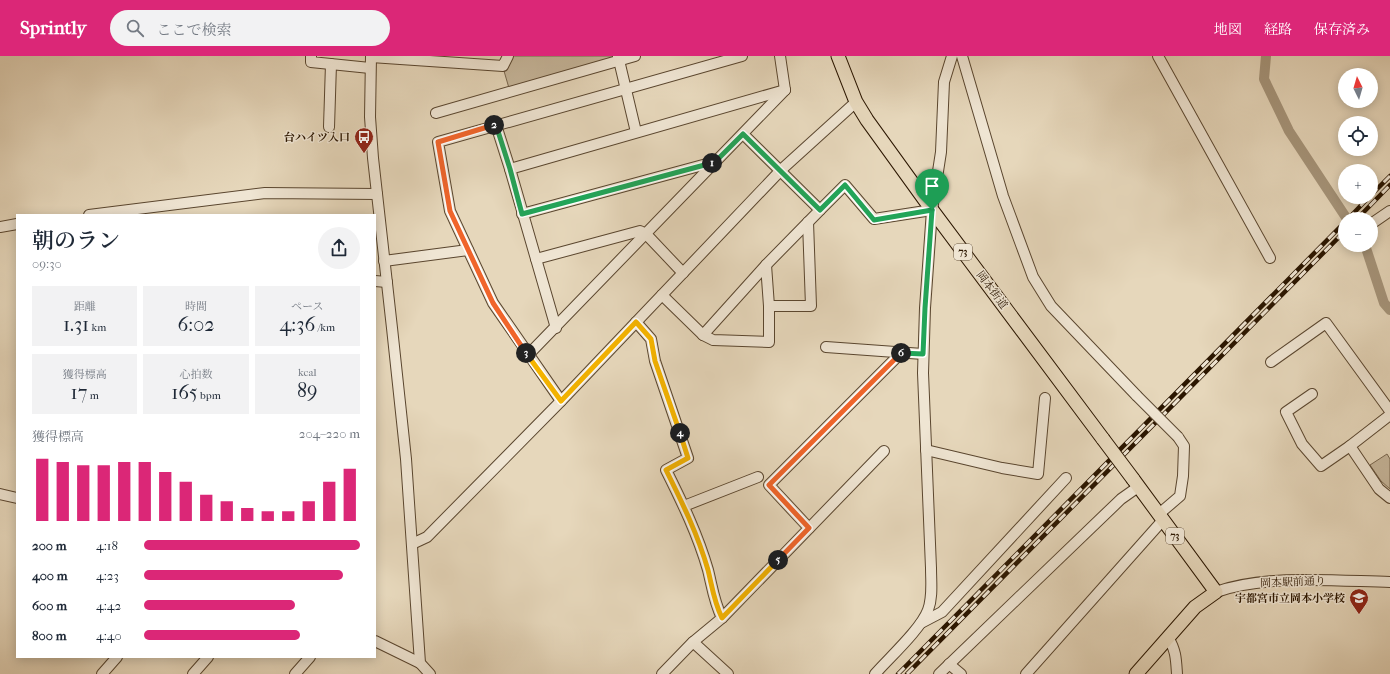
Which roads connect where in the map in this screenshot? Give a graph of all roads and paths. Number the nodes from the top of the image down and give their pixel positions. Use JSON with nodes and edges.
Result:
{"nodes":[{"id":1,"x":311,"y":56,"type":"edge"},
{"id":2,"x":371,"y":56,"type":"edge"},
{"id":3,"x":508,"y":56,"type":"edge"},
{"id":4,"x":636,"y":56,"type":"edge"},
{"id":5,"x":742,"y":56,"type":"edge"},
{"id":6,"x":780,"y":56,"type":"edge"},
{"id":7,"x":838,"y":56,"type":"edge"},
{"id":8,"x":952,"y":56,"type":"edge"},
{"id":9,"x":962,"y":56,"type":"edge"},
{"id":10,"x":1158,"y":56,"type":"edge"},
{"id":11,"x":618,"y":58,"type":"edge"},
{"id":12,"x":442,"y":59,"type":"edge"},
{"id":13,"x":331,"y":64,"type":"junction"},
{"id":14,"x":370,"y":68,"type":"junction"},
{"id":15,"x":626,"y":89,"type":"junction"},
{"id":16,"x":785,"y":90,"type":"junction"},
{"id":17,"x":856,"y":102,"type":"junction"},
{"id":18,"x":436,"y":113,"type":"dead end"},
{"id":19,"x":496,"y":125,"type":"junction"},
{"id":20,"x":329,"y":127,"type":"dead end"},
{"id":21,"x":636,"y":132,"type":"junction"},
{"id":22,"x":743,"y":134,"type":"junction"},
{"id":23,"x":715,"y":162,"type":"junction"},
{"id":24,"x":510,"y":169,"type":"junction"},
{"id":25,"x":781,"y":170,"type":"junction"},
{"id":26,"x":377,"y":194,"type":"junction"},
{"id":27,"x":820,"y":210,"type":"junction"},
{"id":28,"x":932,"y":210,"type":"junction"},
{"id":29,"x":1390,"y":210,"type":"edge"},
{"id":30,"x":97,"y":214,"type":"edge"},
{"id":31,"x":522,"y":214,"type":"junction"},
{"id":32,"x":1378,"y":219,"type":"edge"},
{"id":33,"x":808,"y":222,"type":"junction"},
{"id":34,"x":16,"y":224,"type":"edge"},
{"id":35,"x":0,"y":227,"type":"edge"},
{"id":36,"x":646,"y":234,"type":"junction"},
{"id":37,"x":468,"y":250,"type":"junction"},
{"id":38,"x":1270,"y":258,"type":"dead end"},
{"id":39,"x":536,"y":259,"type":"junction"},
{"id":40,"x":384,"y":261,"type":"junction"},
{"id":41,"x":766,"y":265,"type":"junction"},
{"id":42,"x":683,"y":273,"type":"junction"},
{"id":43,"x":376,"y":281,"type":"edge"},
{"id":44,"x":387,"y":282,"type":"junction"},
{"id":45,"x":662,"y":295,"type":"junction"},
{"id":46,"x":769,"y":306,"type":"junction"},
{"id":47,"x":636,"y":322,"type":"junction"},
{"id":48,"x":556,"y":328,"type":"junction"},
{"id":49,"x":702,"y":335,"type":"junction"},
{"id":50,"x":826,"y":347,"type":"dead end"},
{"id":51,"x":901,"y":353,"type":"junction"},
{"id":52,"x":923,"y":354,"type":"junction"},
{"id":53,"x":528,"y":355,"type":"junction"},
{"id":54,"x":1271,"y":362,"type":"dead end"},
{"id":55,"x":1312,"y":394,"type":"dead end"},
{"id":56,"x":1045,"y":398,"type":"dead end"},
{"id":57,"x":561,"y":401,"type":"junction"},
{"id":58,"x":1390,"y":411,"type":"edge"},
{"id":59,"x":1390,"y":415,"type":"edge"},
{"id":60,"x":1350,"y":446,"type":"junction"},
{"id":61,"x":926,"y":450,"type":"junction"},
{"id":62,"x":884,"y":451,"type":"dead end"},
{"id":63,"x":758,"y":477,"type":"dead end"},
{"id":64,"x":1066,"y":478,"type":"dead end"},
{"id":65,"x":1135,"y":483,"type":"junction"},
{"id":66,"x":0,"y":494,"type":"edge"},
{"id":67,"x":16,"y":498,"type":"edge"},
{"id":68,"x":1390,"y":498,"type":"edge"},
{"id":69,"x":684,"y":506,"type":"junction"},
{"id":70,"x":1161,"y":517,"type":"junction"},
{"id":71,"x":809,"y":528,"type":"junction"},
{"id":72,"x":412,"y":544,"type":"junction"},
{"id":73,"x":1390,"y":582,"type":"edge"},
{"id":74,"x":1216,"y":592,"type":"junction"},
{"id":75,"x":722,"y":618,"type":"junction"},
{"id":76,"x":920,"y":624,"type":"junction"},
{"id":77,"x":1168,"y":637,"type":"junction"},
{"id":78,"x":376,"y":641,"type":"edge"},
{"id":79,"x":693,"y":642,"type":"junction"},
{"id":80,"x":116,"y":658,"type":"edge"},
{"id":81,"x":207,"y":658,"type":"edge"},
{"id":82,"x":309,"y":658,"type":"edge"},
{"id":83,"x":420,"y":663,"type":"junction"},
{"id":84,"x":949,"y":664,"type":"junction"},
{"id":85,"x":102,"y":674,"type":"edge"},
{"id":86,"x":192,"y":674,"type":"edge"},
{"id":87,"x":294,"y":674,"type":"edge"},
{"id":88,"x":430,"y":674,"type":"edge"},
{"id":89,"x":662,"y":674,"type":"edge"},
{"id":90,"x":728,"y":674,"type":"edge"},
{"id":91,"x":875,"y":674,"type":"edge"},
{"id":92,"x":939,"y":674,"type":"edge"},
{"id":93,"x":961,"y":674,"type":"edge"},
{"id":94,"x":1026,"y":674,"type":"edge"},
{"id":95,"x":1136,"y":674,"type":"edge"},
{"id":96,"x":1176,"y":674,"type":"edge"}],
"edges":[{"from":1,"to":13,"type":"street"},
{"from":2,"to":12,"type":"street"},
{"from":2,"to":14,"type":"street"},
{"from":3,"to":12,"type":"street"},
{"from":4,"to":11,"type":"street"},
{"from":5,"to":15,"type":"street"},
{"from":6,"to":16,"type":"street"},
{"from":7,"to":17,"type":"main road","name":"岡本街道","number":"73"},
{"from":8,"to":28,"type":"street"},
{"from":9,"to":70,"type":"street","bridge":true},
{"from":10,"to":38,"type":"street"},
{"from":11,"to":15,"type":"street"},
{"from":11,"to":18,"type":"street"},
{"from":13,"to":14,"type":"street"},
{"from":13,"to":20,"type":"street"},
{"from":14,"to":26,"type":"street"},
{"from":15,"to":19,"type":"street"},
{"from":15,"to":21,"type":"street"},
{"from":16,"to":21,"type":"street"},
{"from":16,"to":22,"type":"street"},
{"from":17,"to":25,"type":"street"},
{"from":17,"to":28,"type":"main road","name":"岡本街道","number":"73"},
{"from":19,"to":24,"type":"street"},
{"from":19,"to":37,"type":"street"},
{"from":21,"to":24,"type":"street"},
{"from":22,"to":23,"type":"street"},
{"from":22,"to":25,"type":"street"},
{"from":23,"to":31,"type":"street"},
{"from":23,"to":36,"type":"street"},
{"from":24,"to":31,"type":"street"},
{"from":25,"to":27,"type":"street"},
{"from":25,"to":42,"type":"street"},
{"from":26,"to":30,"type":"street"},
{"from":26,"to":40,"type":"street"},
{"from":27,"to":28,"type":"street"},
{"from":27,"to":33,"type":"street"},
{"from":28,"to":52,"type":"street"},
{"from":28,"to":65,"type":"main road","name":"岡本街道","number":"73","bridge":true},
{"from":29,"to":32,"type":"street"},
{"from":31,"to":39,"type":"street"},
{"from":33,"to":41,"type":"street"},
{"from":33,"to":46,"type":"street"},
{"from":34,"to":35,"type":"street"},
{"from":36,"to":39,"type":"street"},
{"from":36,"to":42,"type":"street"},
{"from":36,"to":48,"type":"street"},
{"from":37,"to":40,"type":"street"},
{"from":37,"to":53,"type":"street"},
{"from":39,"to":48,"type":"street"},
{"from":40,"to":44,"type":"street"},
{"from":41,"to":46,"type":"street"},
{"from":41,"to":49,"type":"street"},
{"from":42,"to":45,"type":"street"},
{"from":43,"to":44,"type":"street"},
{"from":44,"to":72,"type":"street"},
{"from":45,"to":47,"type":"street"},
{"from":45,"to":49,"type":"street"},
{"from":46,"to":49,"type":"street"},
{"from":47,"to":57,"type":"street"},
{"from":47,"to":69,"type":"street"},
{"from":48,"to":53,"type":"street"},
{"from":50,"to":51,"type":"street"},
{"from":51,"to":52,"type":"street"},
{"from":51,"to":71,"type":"street"},
{"from":52,"to":61,"type":"street"},
{"from":53,"to":57,"type":"street"},
{"from":54,"to":58,"type":"street"},
{"from":55,"to":60,"type":"street"},
{"from":56,"to":61,"type":"street"},
{"from":57,"to":72,"type":"street"},
{"from":59,"to":60,"type":"street"},
{"from":60,"to":68,"type":"street"},
{"from":61,"to":76,"type":"street"},
{"from":62,"to":71,"type":"street"},
{"from":63,"to":69,"type":"street"},
{"from":64,"to":76,"type":"street"},
{"from":65,"to":70,"type":"main road","number":"73"},
{"from":65,"to":84,"type":"street"},
{"from":66,"to":67,"type":"street"},
{"from":69,"to":75,"type":"street"},
{"from":70,"to":74,"type":"main road","number":"73"},
{"from":70,"to":94,"type":"street"},
{"from":71,"to":75,"type":"street"},
{"from":72,"to":83,"type":"street"},
{"from":73,"to":74,"type":"street","name":"岡本駅前通り"},
{"from":74,"to":77,"type":"main road","name":"岡本駅前通り"},
{"from":75,"to":79,"type":"street"},
{"from":76,"to":91,"type":"street"},
{"from":77,"to":95,"type":"main road","name":"岡本駅前通り"},
{"from":77,"to":96,"type":"street"},
{"from":78,"to":83,"type":"street"},
{"from":79,"to":89,"type":"street"},
{"from":79,"to":90,"type":"street"},
{"from":80,"to":85,"type":"street"},
{"from":81,"to":86,"type":"street"},
{"from":82,"to":87,"type":"street"},
{"from":83,"to":88,"type":"street"},
{"from":84,"to":92,"type":"street"},
{"from":84,"to":93,"type":"street"}]}
